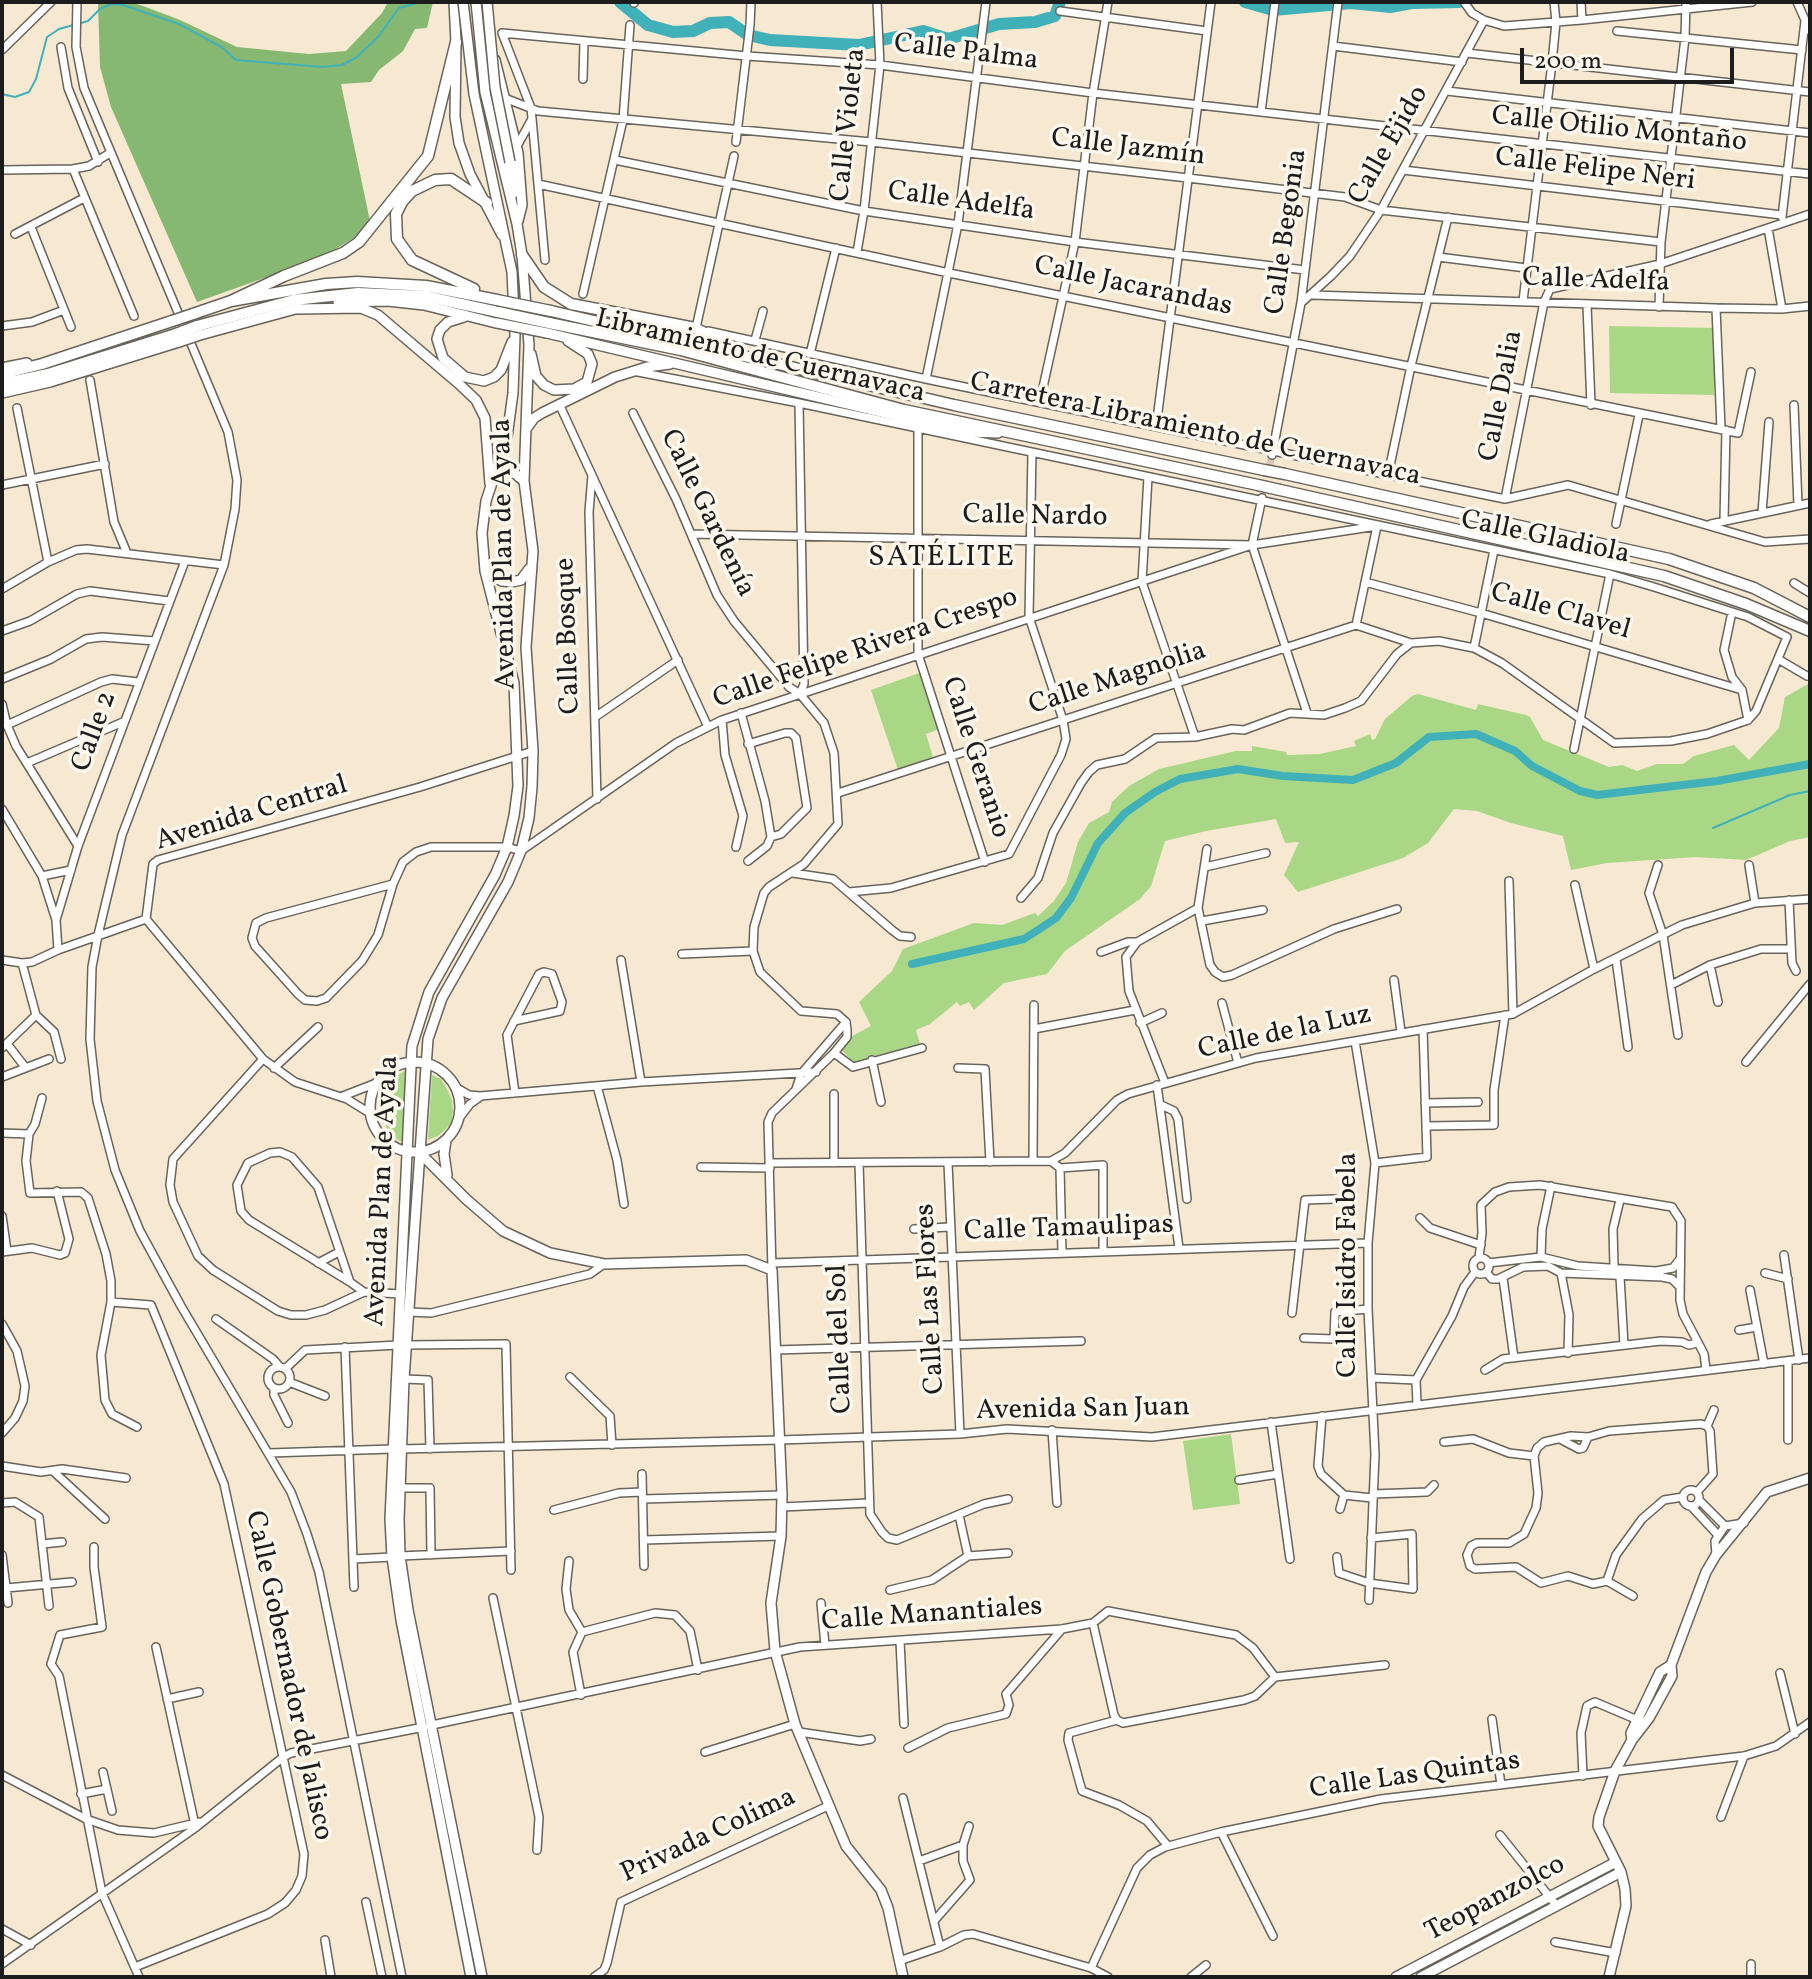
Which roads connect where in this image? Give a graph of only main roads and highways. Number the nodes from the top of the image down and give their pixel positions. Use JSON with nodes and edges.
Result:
{"nodes":[{"id":1,"x":454,"y":2,"type":"edge"},
{"id":2,"x":463,"y":2,"type":"edge"},
{"id":3,"x":476,"y":2,"type":"edge"},
{"id":4,"x":486,"y":2,"type":"edge"},
{"id":5,"x":497,"y":34,"type":"junction"},
{"id":6,"x":456,"y":42,"type":"junction"},
{"id":7,"x":507,"y":166,"type":"junction"},
{"id":8,"x":487,"y":203,"type":"junction"},
{"id":9,"x":517,"y":224,"type":"junction"},
{"id":10,"x":509,"y":249,"type":"junction"},
{"id":11,"x":522,"y":255,"type":"junction"},
{"id":12,"x":497,"y":300,"type":"junction"},
{"id":13,"x":231,"y":301,"type":"junction"},
{"id":14,"x":295,"y":309,"type":"junction"},
{"id":15,"x":469,"y":316,"type":"junction"},
{"id":16,"x":497,"y":317,"type":"junction"},
{"id":17,"x":550,"y":325,"type":"junction"},
{"id":18,"x":199,"y":331,"type":"junction"},
{"id":19,"x":515,"y":335,"type":"junction"},
{"id":20,"x":178,"y":338,"type":"junction"},
{"id":21,"x":529,"y":345,"type":"junction"},
{"id":22,"x":755,"y":358,"type":"junction"},
{"id":23,"x":680,"y":364,"type":"junction"},
{"id":24,"x":2,"y":371,"type":"edge"},
{"id":25,"x":2,"y":384,"type":"edge"},
{"id":26,"x":2,"y":393,"type":"edge"},
{"id":27,"x":524,"y":432,"type":"junction"},
{"id":28,"x":1013,"y":434,"type":"junction"},
{"id":29,"x":524,"y":481,"type":"junction"},
{"id":30,"x":492,"y":483,"type":"junction"},
{"id":31,"x":531,"y":568,"type":"junction"},
{"id":32,"x":485,"y":571,"type":"junction"},
{"id":33,"x":1810,"y":617,"type":"edge"},
{"id":34,"x":1810,"y":631,"type":"edge"},
{"id":35,"x":428,"y":1039,"type":"junction"},
{"id":36,"x":412,"y":1046,"type":"junction"},
{"id":37,"x":410,"y":1063,"type":"junction"},
{"id":38,"x":425,"y":1064,"type":"junction"},
{"id":39,"x":387,"y":1071,"type":"junction"},
{"id":40,"x":446,"y":1075,"type":"junction"},
{"id":41,"x":383,"y":1140,"type":"junction"},
{"id":42,"x":446,"y":1140,"type":"junction"},
{"id":43,"x":406,"y":1151,"type":"junction"},
{"id":44,"x":419,"y":1152,"type":"junction"},
{"id":45,"x":436,"y":1166,"type":"junction"},
{"id":46,"x":418,"y":1173,"type":"junction"},
{"id":47,"x":406,"y":1178,"type":"junction"},
{"id":48,"x":448,"y":1179,"type":"junction"},
{"id":49,"x":402,"y":1345,"type":"junction"},
{"id":50,"x":396,"y":1449,"type":"junction"},
{"id":51,"x":1810,"y":1478,"type":"edge"},
{"id":52,"x":396,"y":1556,"type":"junction"},
{"id":53,"x":428,"y":1726,"type":"junction"},
{"id":54,"x":1616,"y":1862,"type":"junction"},
{"id":55,"x":1621,"y":1872,"type":"junction"},
{"id":56,"x":1420,"y":1964,"type":"junction"},
{"id":57,"x":1423,"y":1976,"type":"edge"},
{"id":58,"x":471,"y":1977,"type":"edge"},
{"id":59,"x":482,"y":1977,"type":"edge"},
{"id":60,"x":903,"y":1977,"type":"edge"},
{"id":61,"x":1396,"y":1977,"type":"edge"},
{"id":62,"x":1609,"y":1977,"type":"edge"}],
"edges":[{"from":1,"to":6,"type":"main road"},
{"from":2,"to":10,"type":"main road","bridge":true},
{"from":3,"to":7,"type":"main road","bridge":true},
{"from":4,"to":5,"type":"main road"},
{"from":4,"to":7,"type":"main road","bridge":true},
{"from":5,"to":6,"type":"main road"},
{"from":5,"to":9,"type":"main road"},
{"from":6,"to":8,"type":"main road"},
{"from":6,"to":13,"type":"highway"},
{"from":7,"to":9,"type":"main road"},
{"from":8,"to":10,"type":"main road"},
{"from":8,"to":12,"type":"highway"},
{"from":9,"to":11,"type":"main road"},
{"from":10,"to":19,"type":"main road","name":"Avenida Plan de Ayala"},
{"from":11,"to":21,"type":"main road"},
{"from":11,"to":22,"type":"highway"},
{"from":12,"to":13,"type":"highway","name":"Carretera Libramiento de Cuernavaca"},
{"from":12,"to":17,"type":"highway","name":"Carretera Libramiento de Cuernavaca","bridge":true},
{"from":13,"to":24,"type":"highway","name":"Carretera Libramiento de Cuernavaca","bridge":true},
{"from":14,"to":15,"type":"main road"},
{"from":14,"to":18,"type":"main road"},
{"from":14,"to":30,"type":"main road"},
{"from":15,"to":16,"type":"main road"},
{"from":15,"to":19,"type":"main road"},
{"from":16,"to":17,"type":"highway","name":"Carretera Libramiento de Cuernavaca","bridge":true},
{"from":16,"to":18,"type":"highway","name":"Carretera Libramiento de Cuernavaca"},
{"from":17,"to":21,"type":"main road"},
{"from":17,"to":22,"type":"highway","name":"Carretera Libramiento de Cuernavaca"},
{"from":17,"to":23,"type":"main road","name":"Libramiento de Cuernavaca"},
{"from":17,"to":28,"type":"highway","name":"Carretera Libramiento de Cuernavaca"},
{"from":18,"to":20,"type":"highway","name":"Carretera Libramiento de Cuernavaca","bridge":true},
{"from":19,"to":30,"type":"main road","name":"Avenida Plan de Ayala"},
{"from":20,"to":25,"type":"highway","name":"Carretera Libramiento de Cuernavaca"},
{"from":20,"to":26,"type":"main road"},
{"from":21,"to":27,"type":"main road","name":"Avenida Plan de Ayala"},
{"from":22,"to":33,"type":"highway","name":"Carretera Libramiento de Cuernavaca","bridge":true},
{"from":23,"to":27,"type":"main road"},
{"from":23,"to":28,"type":"main road","name":"Libramiento de Cuernavaca"},
{"from":27,"to":29,"type":"main road","name":"Avenida Plan de Ayala"},
{"from":28,"to":34,"type":"highway","name":"Carretera Libramiento de Cuernavaca","bridge":true},
{"from":29,"to":30,"type":"main road"},
{"from":29,"to":31,"type":"main road","name":"Avenida Plan de Ayala"},
{"from":30,"to":32,"type":"main road","name":"Avenida Plan de Ayala"},
{"from":31,"to":32,"type":"main road"},
{"from":31,"to":35,"type":"main road","name":"Avenida Plan de Ayala"},
{"from":32,"to":36,"type":"main road","name":"Avenida Plan de Ayala"},
{"from":35,"to":38,"type":"main road","name":"Avenida Plan de Ayala"},
{"from":35,"to":40,"type":"main road"},
{"from":36,"to":37,"type":"main road","name":"Avenida Plan de Ayala"},
{"from":36,"to":39,"type":"main road"},
{"from":37,"to":38,"type":"main road"},
{"from":37,"to":39,"type":"main road"},
{"from":37,"to":43,"type":"main road","name":"Avenida Plan de Ayala"},
{"from":38,"to":40,"type":"main road"},
{"from":38,"to":44,"type":"main road","name":"Avenida Plan de Ayala"},
{"from":39,"to":41,"type":"main road"},
{"from":40,"to":42,"type":"main road"},
{"from":41,"to":43,"type":"main road"},
{"from":41,"to":47,"type":"main road"},
{"from":42,"to":44,"type":"main road"},
{"from":42,"to":48,"type":"main road"},
{"from":43,"to":44,"type":"main road"},
{"from":43,"to":47,"type":"main road","name":"Avenida Plan de Ayala"},
{"from":44,"to":45,"type":"main road"},
{"from":44,"to":46,"type":"main road","name":"Avenida Plan de Ayala"},
{"from":45,"to":46,"type":"main road"},
{"from":45,"to":48,"type":"main road"},
{"from":46,"to":49,"type":"main road","name":"Avenida Plan de Ayala"},
{"from":47,"to":49,"type":"main road","name":"Avenida Plan de Ayala"},
{"from":48,"to":60,"type":"main road"},
{"from":49,"to":50,"type":"main road","name":"Avenida Plan de Ayala"},
{"from":49,"to":50,"type":"main road","name":"Avenida Plan de Ayala"},
{"from":50,"to":52,"type":"main road","name":"Avenida Plan de Ayala"},
{"from":50,"to":52,"type":"main road","name":"Avenida Plan de Ayala"},
{"from":51,"to":54,"type":"main road"},
{"from":52,"to":53,"type":"main road","name":"Avenida Plan de Ayala"},
{"from":53,"to":58,"type":"main road","name":"Avenida Plan de Ayala"},
{"from":53,"to":59,"type":"main road","name":"Avenida Plan de Ayala"},
{"from":54,"to":55,"type":"main road"},
{"from":54,"to":56,"type":"main road","name":"Teopanzolco"},
{"from":55,"to":57,"type":"main road","name":"Teopanzolco"},
{"from":55,"to":62,"type":"main road"},
{"from":56,"to":57,"type":"main road"},
{"from":56,"to":61,"type":"main road","name":"Teopanzolco"}]}
